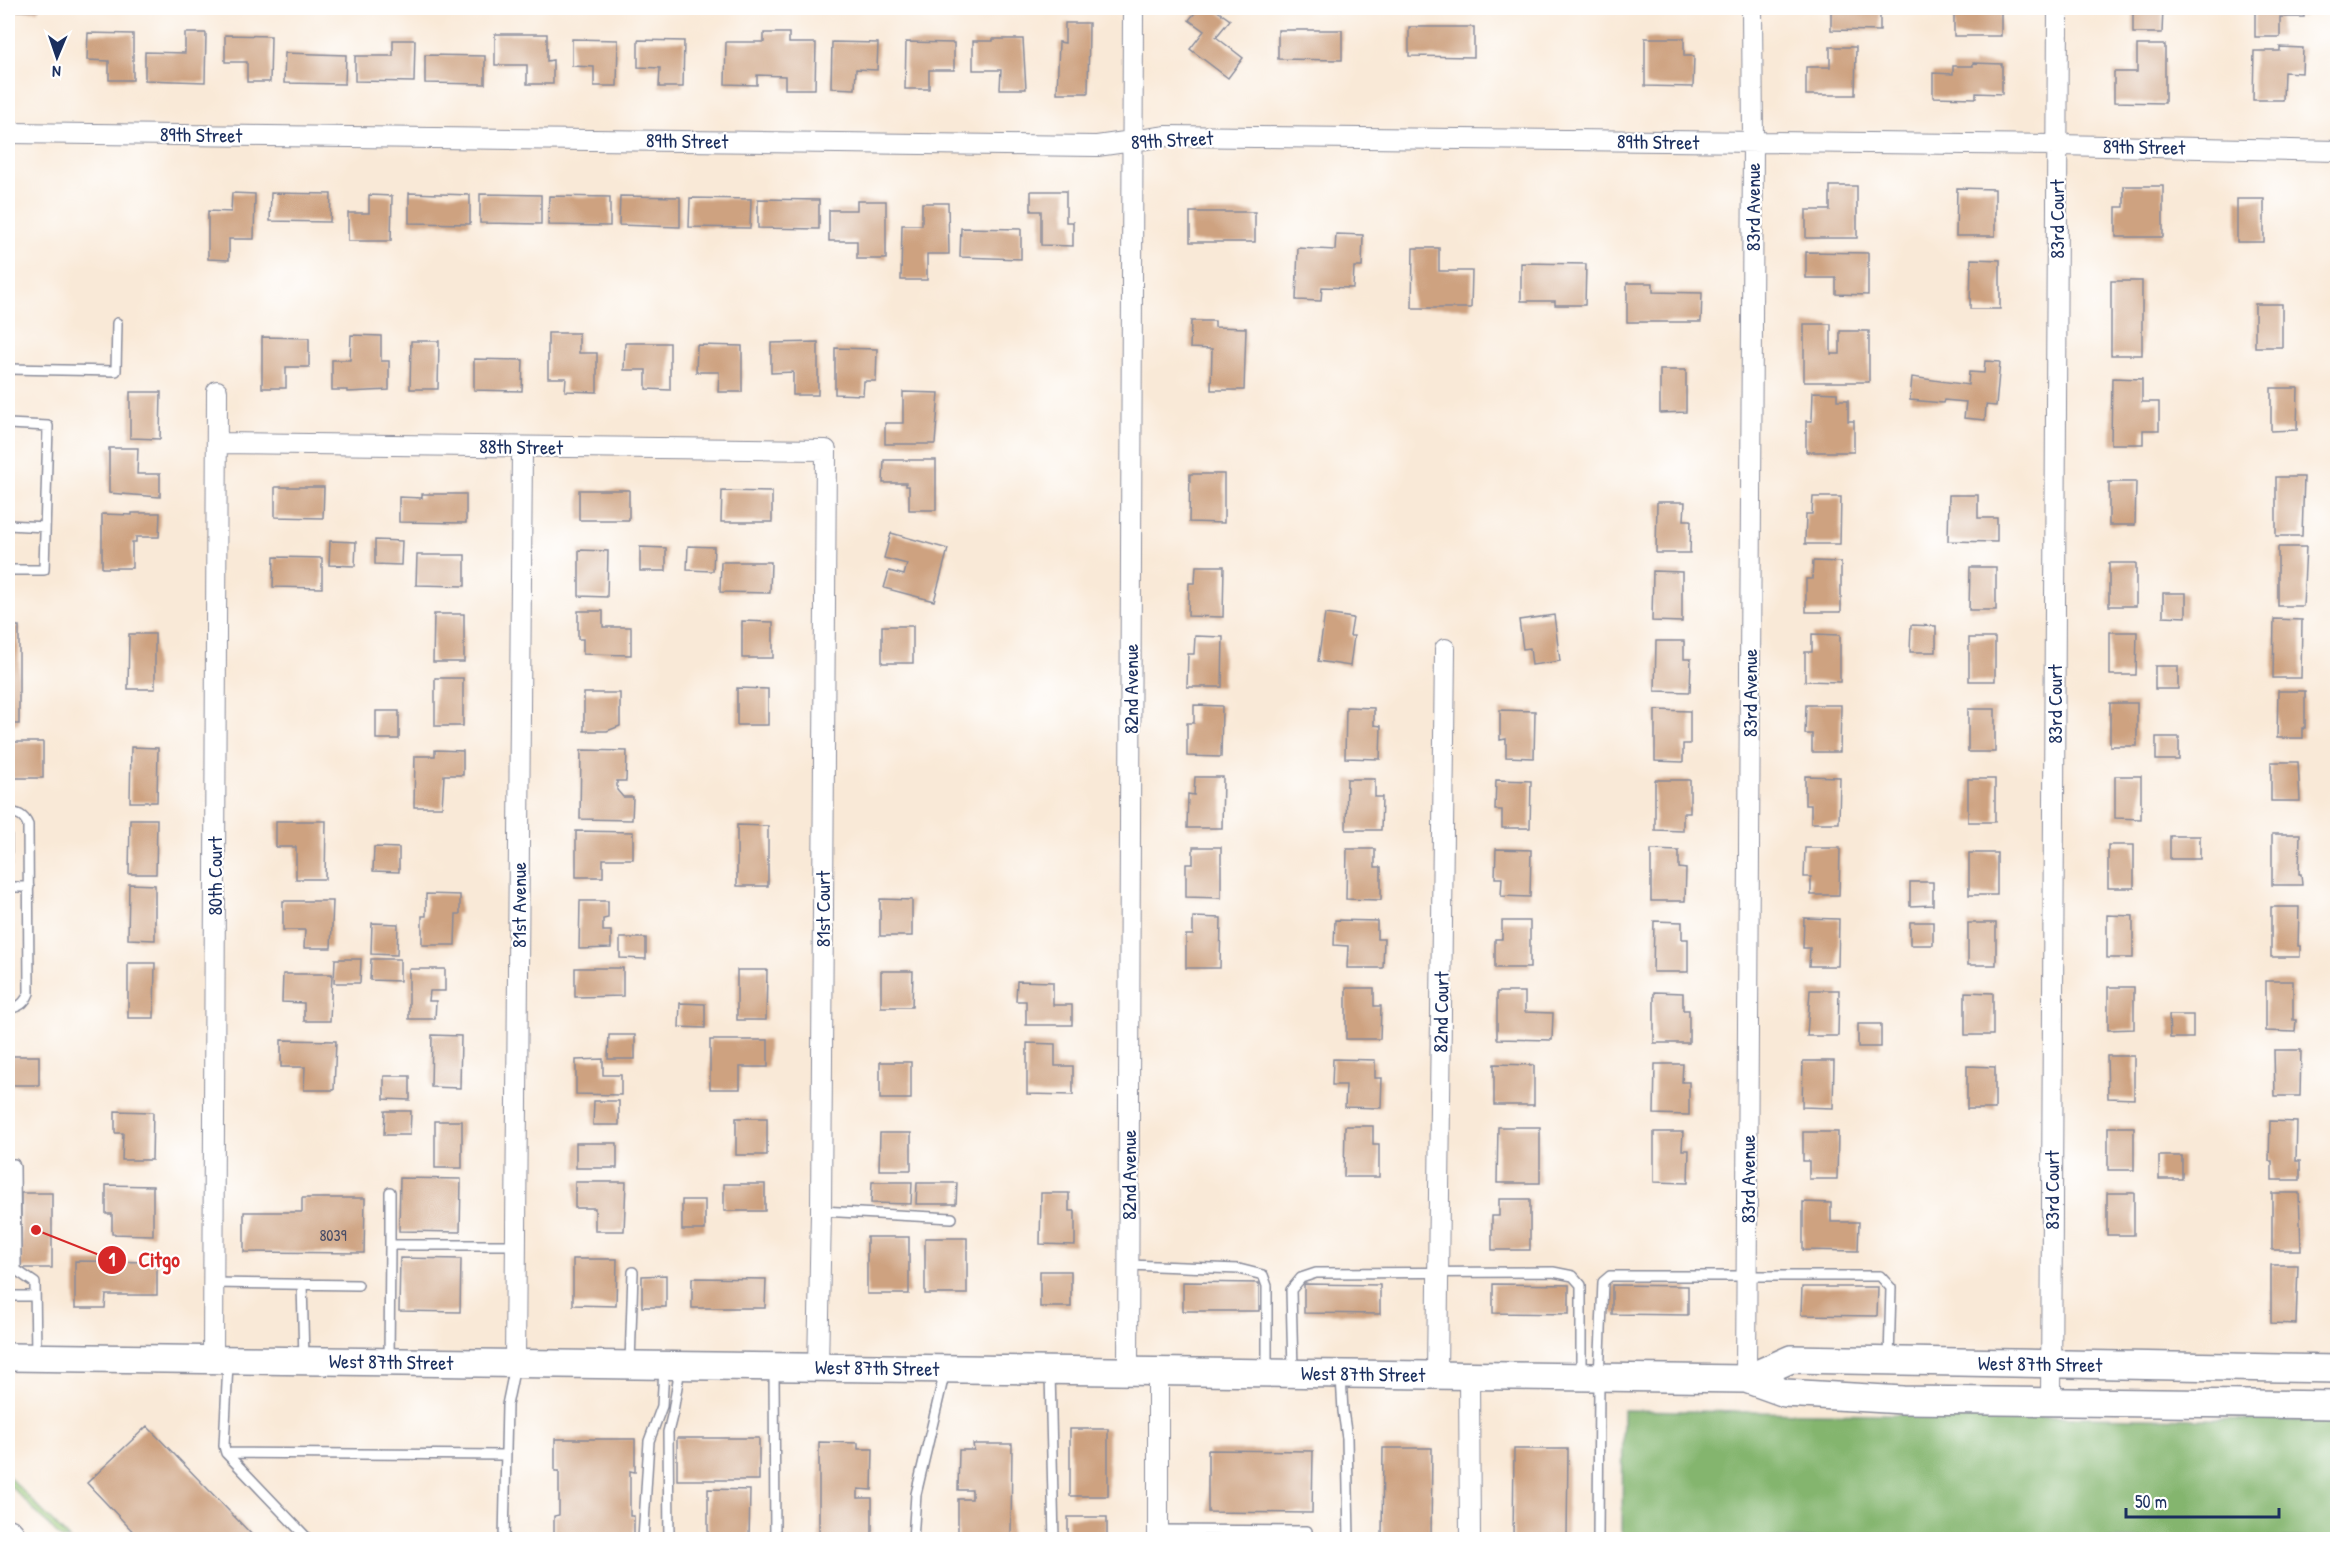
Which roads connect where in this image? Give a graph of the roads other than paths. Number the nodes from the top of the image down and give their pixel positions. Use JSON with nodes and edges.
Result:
{"nodes":[{"id":1,"x":1133,"y":8,"type":"edge"},
{"id":2,"x":1752,"y":8,"type":"edge"},
{"id":3,"x":2058,"y":8,"type":"edge"},
{"id":4,"x":8,"y":133,"type":"edge"},
{"id":5,"x":1133,"y":141,"type":"junction"},
{"id":6,"x":1753,"y":143,"type":"junction"},
{"id":7,"x":2058,"y":145,"type":"junction"},
{"id":8,"x":2337,"y":151,"type":"edge"},
{"id":9,"x":117,"y":323,"type":"dead end"},
{"id":10,"x":8,"y":369,"type":"edge"},
{"id":11,"x":217,"y":391,"type":"dead end"},
{"id":12,"x":8,"y":424,"type":"edge"},
{"id":13,"x":217,"y":443,"type":"junction"},
{"id":14,"x":522,"y":447,"type":"junction"},
{"id":15,"x":826,"y":450,"type":"joint"},
{"id":16,"x":8,"y":525,"type":"edge"},
{"id":17,"x":45,"y":526,"type":"junction"},
{"id":18,"x":8,"y":570,"type":"edge"},
{"id":19,"x":1445,"y":649,"type":"dead end"},
{"id":20,"x":8,"y":812,"type":"edge"},
{"id":21,"x":8,"y":887,"type":"edge"},
{"id":22,"x":28,"y":887,"type":"junction"},
{"id":23,"x":8,"y":1008,"type":"edge"},
{"id":24,"x":8,"y":1164,"type":"edge"},
{"id":25,"x":390,"y":1192,"type":"dead end"},
{"id":26,"x":822,"y":1211,"type":"junction"},
{"id":27,"x":952,"y":1218,"type":"dead end"},
{"id":28,"x":390,"y":1245,"type":"junction"},
{"id":29,"x":516,"y":1245,"type":"junction"},
{"id":30,"x":1128,"y":1265,"type":"junction"},
{"id":31,"x":633,"y":1272,"type":"dead end"},
{"id":32,"x":1439,"y":1273,"type":"junction"},
{"id":33,"x":1748,"y":1276,"type":"junction"},
{"id":34,"x":213,"y":1283,"type":"junction"},
{"id":35,"x":302,"y":1284,"type":"junction"},
{"id":36,"x":358,"y":1285,"type":"dead end"},
{"id":37,"x":8,"y":1296,"type":"edge"},
{"id":38,"x":35,"y":1296,"type":"junction"},
{"id":39,"x":8,"y":1357,"type":"edge"},
{"id":40,"x":36,"y":1358,"type":"junction"},
{"id":41,"x":221,"y":1360,"type":"junction"},
{"id":42,"x":304,"y":1361,"type":"junction"},
{"id":43,"x":1889,"y":1361,"type":"junction"},
{"id":44,"x":389,"y":1362,"type":"junction"},
{"id":45,"x":515,"y":1364,"type":"junction"},
{"id":46,"x":2051,"y":1364,"type":"junction"},
{"id":47,"x":630,"y":1365,"type":"junction"},
{"id":48,"x":673,"y":1366,"type":"junction"},
{"id":49,"x":774,"y":1367,"type":"junction"},
{"id":50,"x":818,"y":1368,"type":"junction"},
{"id":51,"x":946,"y":1369,"type":"junction"},
{"id":52,"x":2337,"y":1369,"type":"edge"},
{"id":53,"x":1050,"y":1370,"type":"junction"},
{"id":54,"x":1128,"y":1371,"type":"junction"},
{"id":55,"x":1158,"y":1372,"type":"junction"},
{"id":56,"x":1280,"y":1373,"type":"junction"},
{"id":57,"x":1340,"y":1374,"type":"junction"},
{"id":58,"x":1437,"y":1375,"type":"junction"},
{"id":59,"x":1470,"y":1376,"type":"junction"},
{"id":60,"x":1590,"y":1377,"type":"junction"},
{"id":61,"x":1746,"y":1379,"type":"junction"},
{"id":62,"x":2051,"y":1401,"type":"junction"},
{"id":63,"x":2337,"y":1405,"type":"edge"},
{"id":64,"x":226,"y":1454,"type":"junction"},
{"id":65,"x":506,"y":1455,"type":"junction"},
{"id":66,"x":1307,"y":1531,"type":"dead end"},
{"id":67,"x":1158,"y":1535,"type":"edge"},
{"id":68,"x":309,"y":1539,"type":"edge"},
{"id":69,"x":504,"y":1539,"type":"edge"},
{"id":70,"x":643,"y":1539,"type":"edge"},
{"id":71,"x":669,"y":1539,"type":"edge"},
{"id":72,"x":775,"y":1539,"type":"edge"},
{"id":73,"x":913,"y":1539,"type":"edge"},
{"id":74,"x":1054,"y":1539,"type":"edge"},
{"id":75,"x":1349,"y":1539,"type":"edge"},
{"id":76,"x":1470,"y":1539,"type":"edge"},
{"id":77,"x":1598,"y":1539,"type":"edge"}],
"edges":[{"from":1,"to":5,"type":"street","name":"82nd Avenue"},
{"from":2,"to":6,"type":"street","name":"83rd Avenue"},
{"from":3,"to":7,"type":"street","name":"83rd Court"},
{"from":4,"to":5,"type":"street","name":"89th Street"},
{"from":5,"to":6,"type":"street","name":"89th Street"},
{"from":5,"to":30,"type":"street","name":"82nd Avenue"},
{"from":6,"to":7,"type":"street","name":"89th Street"},
{"from":6,"to":33,"type":"street","name":"83rd Avenue"},
{"from":7,"to":8,"type":"street","name":"89th Street"},
{"from":7,"to":46,"type":"street","name":"83rd Court"},
{"from":9,"to":10,"type":"lane"},
{"from":11,"to":13,"type":"street","name":"80th Court"},
{"from":12,"to":17,"type":"lane"},
{"from":13,"to":14,"type":"street","name":"88th Street"},
{"from":13,"to":34,"type":"street","name":"80th Court"},
{"from":14,"to":15,"type":"street","name":"88th Street"},
{"from":14,"to":29,"type":"street","name":"81st Avenue"},
{"from":15,"to":26,"type":"street","name":"81st Court"},
{"from":16,"to":17,"type":"lane"},
{"from":17,"to":18,"type":"lane"},
{"from":19,"to":32,"type":"street","name":"82nd Court"},
{"from":20,"to":22,"type":"lane"},
{"from":21,"to":22,"type":"lane"},
{"from":22,"to":23,"type":"lane"},
{"from":24,"to":38,"type":"lane"},
{"from":25,"to":28,"type":"lane"},
{"from":26,"to":27,"type":"lane"},
{"from":26,"to":50,"type":"street","name":"81st Court"},
{"from":28,"to":29,"type":"lane"},
{"from":28,"to":44,"type":"lane"},
{"from":29,"to":45,"type":"street","name":"81st Avenue"},
{"from":30,"to":54,"type":"street","name":"82nd Avenue"},
{"from":30,"to":56,"type":"lane"},
{"from":31,"to":47,"type":"lane"},
{"from":32,"to":56,"type":"lane"},
{"from":32,"to":58,"type":"street","name":"82nd Court"},
{"from":32,"to":60,"type":"lane"},
{"from":33,"to":43,"type":"lane"},
{"from":33,"to":60,"type":"lane"},
{"from":33,"to":61,"type":"street","name":"83rd Avenue"},
{"from":34,"to":35,"type":"lane"},
{"from":34,"to":41,"type":"street","name":"80th Court"},
{"from":35,"to":36,"type":"lane"},
{"from":35,"to":42,"type":"lane"},
{"from":37,"to":38,"type":"lane"},
{"from":38,"to":40,"type":"lane"},
{"from":39,"to":40,"type":"main road","name":"West 87th Street"},
{"from":40,"to":41,"type":"main road","name":"West 87th Street"},
{"from":41,"to":42,"type":"main road","name":"West 87th Street"},
{"from":41,"to":64,"type":"lane"},
{"from":42,"to":44,"type":"main road","name":"West 87th Street"},
{"from":43,"to":46,"type":"main road","name":"West 87th Street"},
{"from":43,"to":61,"type":"main road","name":"West 87th Street"},
{"from":44,"to":45,"type":"main road","name":"West 87th Street"},
{"from":45,"to":47,"type":"main road","name":"West 87th Street"},
{"from":45,"to":65,"type":"lane"},
{"from":46,"to":52,"type":"main road","name":"West 87th Street"},
{"from":46,"to":62,"type":"street","name":"83rd Court"},
{"from":47,"to":48,"type":"main road","name":"West 87th Street"},
{"from":48,"to":49,"type":"main road","name":"West 87th Street"},
{"from":48,"to":70,"type":"lane"},
{"from":48,"to":71,"type":"lane"},
{"from":49,"to":50,"type":"main road","name":"West 87th Street"},
{"from":49,"to":72,"type":"lane"},
{"from":50,"to":51,"type":"main road","name":"West 87th Street"},
{"from":51,"to":53,"type":"main road","name":"West 87th Street"},
{"from":51,"to":73,"type":"lane"},
{"from":53,"to":54,"type":"main road","name":"West 87th Street"},
{"from":53,"to":74,"type":"lane"},
{"from":54,"to":55,"type":"main road","name":"West 87th Street"},
{"from":55,"to":56,"type":"main road","name":"West 87th Street"},
{"from":55,"to":67,"type":"street"},
{"from":56,"to":57,"type":"main road","name":"West 87th Street"},
{"from":57,"to":58,"type":"main road","name":"West 87th Street"},
{"from":57,"to":75,"type":"lane"},
{"from":58,"to":59,"type":"main road","name":"West 87th Street"},
{"from":59,"to":60,"type":"main road","name":"West 87th Street"},
{"from":59,"to":76,"type":"street"},
{"from":60,"to":61,"type":"main road","name":"West 87th Street"},
{"from":60,"to":77,"type":"lane"},
{"from":61,"to":62,"type":"main road","name":"West 87th Street"},
{"from":62,"to":63,"type":"main road","name":"West 87th Street"},
{"from":64,"to":65,"type":"lane"},
{"from":64,"to":68,"type":"lane"},
{"from":65,"to":69,"type":"lane"},
{"from":66,"to":67,"type":"lane"}]}
